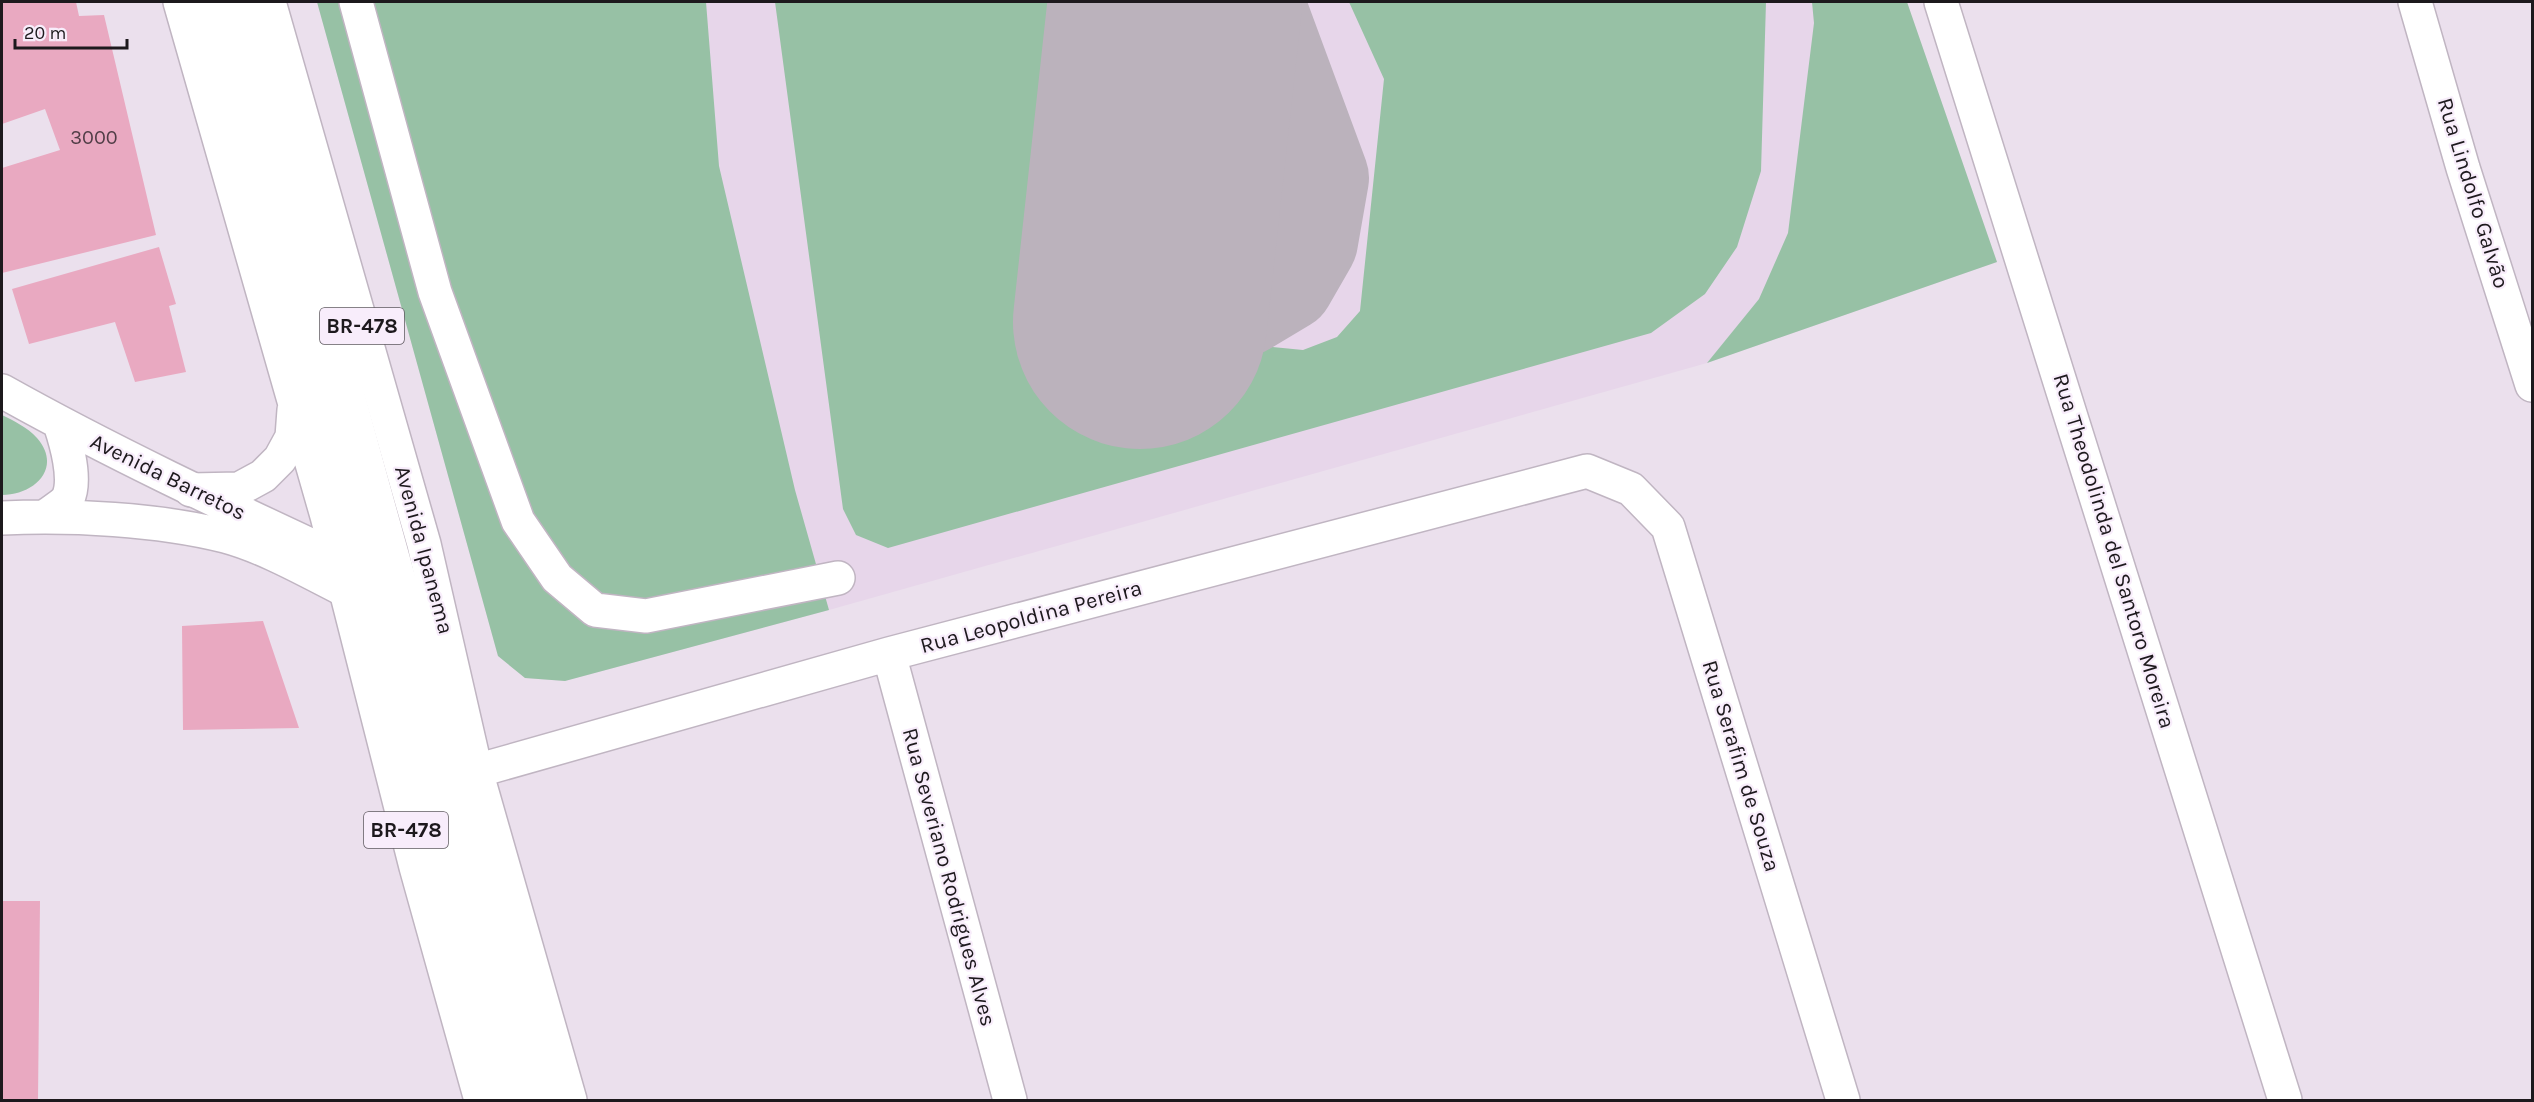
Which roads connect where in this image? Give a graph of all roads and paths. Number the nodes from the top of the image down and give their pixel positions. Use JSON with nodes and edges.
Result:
{"nodes":[{"id":1,"x":180,"y":2,"type":"edge"},
{"id":2,"x":207,"y":2,"type":"edge"},
{"id":3,"x":239,"y":2,"type":"edge"},
{"id":4,"x":268,"y":2,"type":"edge"},
{"id":5,"x":356,"y":2,"type":"edge"},
{"id":6,"x":1941,"y":2,"type":"edge"},
{"id":7,"x":2415,"y":2,"type":"edge"},
{"id":8,"x":2532,"y":385,"type":"edge"},
{"id":9,"x":2,"y":391,"type":"edge"},
{"id":10,"x":294,"y":405,"type":"junction"},
{"id":11,"x":60,"y":424,"type":"junction"},
{"id":12,"x":1587,"y":471,"type":"joint"},
{"id":13,"x":191,"y":490,"type":"junction"},
{"id":14,"x":46,"y":516,"type":"junction"},
{"id":15,"x":2,"y":518,"type":"edge"},
{"id":16,"x":349,"y":573,"type":"junction"},
{"id":17,"x":838,"y":578,"type":"dead end"},
{"id":18,"x":402,"y":595,"type":"junction"},
{"id":19,"x":450,"y":652,"type":"junction"},
{"id":20,"x":889,"y":654,"type":"junction"},
{"id":21,"x":476,"y":771,"type":"junction"},
{"id":22,"x":481,"y":1101,"type":"edge"},
{"id":23,"x":512,"y":1101,"type":"edge"},
{"id":24,"x":543,"y":1101,"type":"edge"},
{"id":25,"x":570,"y":1101,"type":"edge"},
{"id":26,"x":1010,"y":1101,"type":"edge"},
{"id":27,"x":1843,"y":1101,"type":"edge"},
{"id":28,"x":2285,"y":1101,"type":"edge"}],
"edges":[{"from":1,"to":10,"type":"street","number":"BR-478"},
{"from":2,"to":16,"type":"street"},
{"from":3,"to":18,"type":"street"},
{"from":4,"to":19,"type":"street","name":"Avenida Ipanema","number":"BR-478"},
{"from":5,"to":17,"type":"street"},
{"from":6,"to":28,"type":"street","name":"Rua Theodolinda del Santoro Moreira"},
{"from":7,"to":8,"type":"street","name":"Rua Lindolfo Galvão"},
{"from":9,"to":11,"type":"street","name":"Avenida Barretos"},
{"from":10,"to":13,"type":"street"},
{"from":10,"to":16,"type":"street","number":"BR-478"},
{"from":11,"to":13,"type":"street","name":"Avenida Barretos"},
{"from":11,"to":14,"type":"street"},
{"from":12,"to":20,"type":"street","name":"Rua Leopoldina Pereira"},
{"from":12,"to":27,"type":"street","name":"Rua Serafim de Souza"},
{"from":13,"to":16,"type":"street","name":"Avenida Barretos"},
{"from":14,"to":15,"type":"street"},
{"from":14,"to":16,"type":"street"},
{"from":16,"to":18,"type":"street"},
{"from":16,"to":22,"type":"street","number":"BR-478"},
{"from":16,"to":23,"type":"street"},
{"from":18,"to":19,"type":"street"},
{"from":18,"to":24,"type":"street"},
{"from":19,"to":21,"type":"street","name":"Avenida Ipanema","number":"BR-478"},
{"from":20,"to":21,"type":"street","name":"Rua Leopoldina Pereira"},
{"from":20,"to":26,"type":"street","name":"Rua Severiano Rodrigues Alves"},
{"from":21,"to":25,"type":"street","name":"Avenida Ipanema","number":"BR-478"}]}
